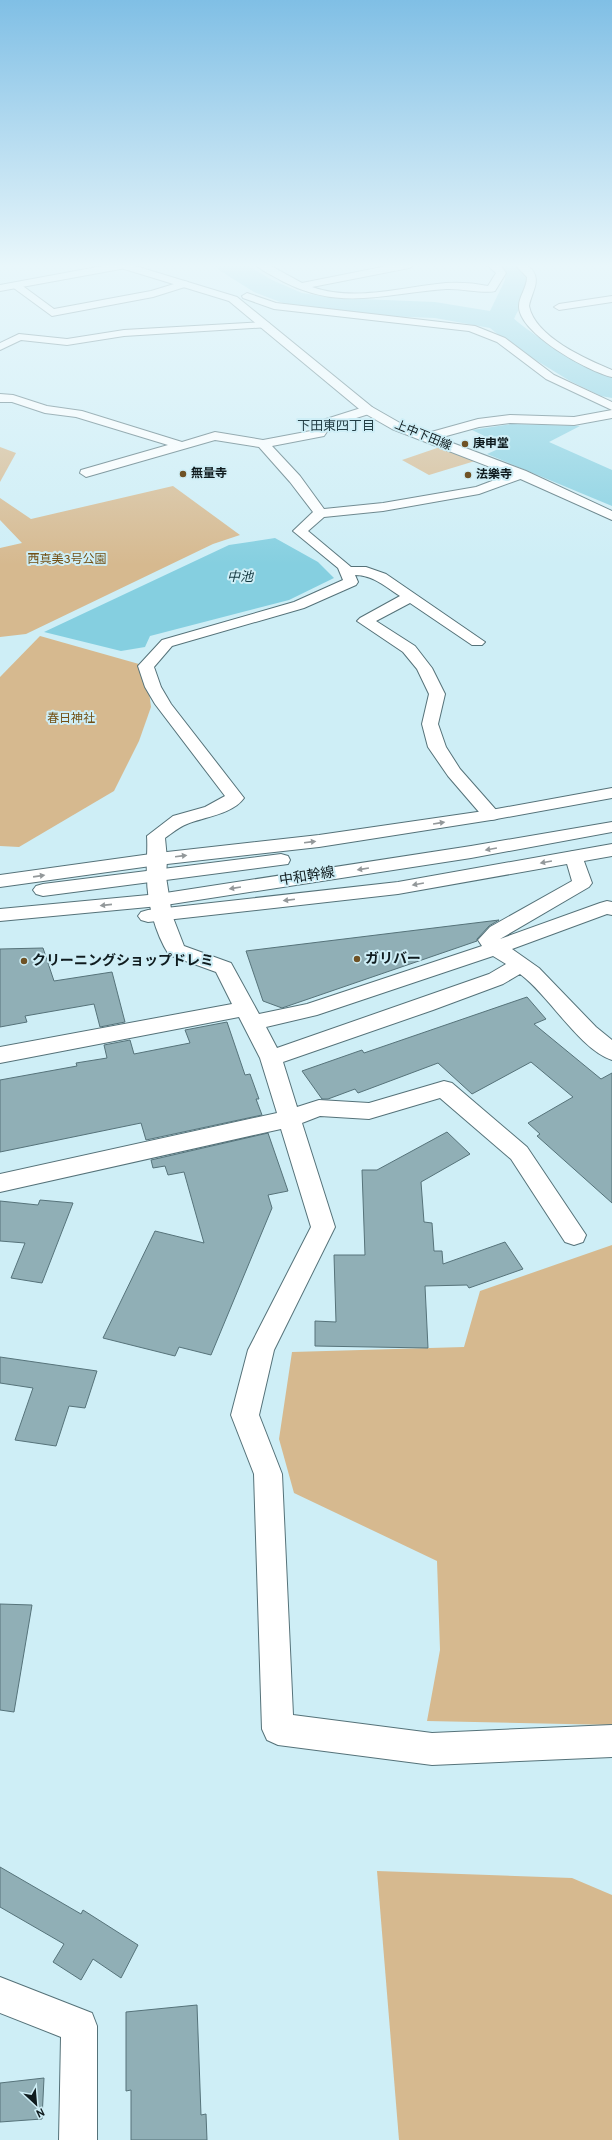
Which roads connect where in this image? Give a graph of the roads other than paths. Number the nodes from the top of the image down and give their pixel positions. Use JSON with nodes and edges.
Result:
{"nodes":[{"id":1,"x":313,"y":365,"type":"edge"},
{"id":2,"x":534,"y":365,"type":"edge"},
{"id":3,"x":593,"y":365,"type":"edge"},
{"id":4,"x":612,"y":374,"type":"edge"},
{"id":5,"x":0,"y":398,"type":"edge"},
{"id":6,"x":612,"y":406,"type":"edge"},
{"id":7,"x":368,"y":410,"type":"junction"},
{"id":8,"x":612,"y":414,"type":"edge"},
{"id":9,"x":428,"y":437,"type":"junction"},
{"id":10,"x":262,"y":444,"type":"junction"},
{"id":11,"x":180,"y":445,"type":"junction"},
{"id":12,"x":86,"y":473,"type":"dead end"},
{"id":13,"x":521,"y":474,"type":"junction"},
{"id":14,"x":320,"y":513,"type":"junction"},
{"id":15,"x":612,"y":516,"type":"edge"},
{"id":16,"x":347,"y":571,"type":"junction"},
{"id":17,"x":410,"y":597,"type":"junction"},
{"id":18,"x":477,"y":642,"type":"dead end"},
{"id":19,"x":612,"y":793,"type":"edge"},
{"id":20,"x":612,"y":806,"type":"edge"},
{"id":21,"x":491,"y":815,"type":"junction"},
{"id":22,"x":612,"y":827,"type":"edge"},
{"id":23,"x":612,"y":850,"type":"edge"},
{"id":24,"x":574,"y":857,"type":"junction"},
{"id":25,"x":157,"y":868,"type":"junction"},
{"id":26,"x":0,"y":881,"type":"edge"},
{"id":27,"x":0,"y":894,"type":"edge"},
{"id":28,"x":161,"y":907,"type":"junction"},
{"id":29,"x":612,"y":909,"type":"edge"},
{"id":30,"x":0,"y":915,"type":"edge"},
{"id":31,"x":0,"y":928,"type":"edge"},
{"id":32,"x":496,"y":948,"type":"junction"},
{"id":33,"x":520,"y":965,"type":"junction"},
{"id":34,"x":248,"y":1016,"type":"junction"},
{"id":35,"x":612,"y":1052,"type":"edge"},
{"id":36,"x":0,"y":1055,"type":"edge"},
{"id":37,"x":270,"y":1058,"type":"junction"},
{"id":38,"x":289,"y":1119,"type":"junction"},
{"id":39,"x":0,"y":1183,"type":"edge"},
{"id":40,"x":574,"y":1235,"type":"dead end"},
{"id":41,"x":612,"y":1741,"type":"edge"},
{"id":42,"x":0,"y":1995,"type":"edge"},
{"id":43,"x":78,"y":2140,"type":"edge"}],
"edges":[{"from":1,"to":7,"type":"main road","name":"上中下田線"},
{"from":2,"to":6,"type":"main road"},
{"from":3,"to":4,"type":"main road"},
{"from":5,"to":11,"type":"main road"},
{"from":7,"to":9,"type":"main road","name":"上中下田線"},
{"from":7,"to":10,"type":"main road"},
{"from":8,"to":9,"type":"main road"},
{"from":9,"to":13,"type":"main road","name":"上中下田線"},
{"from":10,"to":11,"type":"main road"},
{"from":10,"to":14,"type":"main road"},
{"from":11,"to":12,"type":"main road"},
{"from":13,"to":14,"type":"main road"},
{"from":13,"to":15,"type":"main road","name":"上中下田線"},
{"from":14,"to":16,"type":"main road"},
{"from":16,"to":17,"type":"main road"},
{"from":16,"to":25,"type":"main road"},
{"from":17,"to":18,"type":"main road"},
{"from":17,"to":21,"type":"main road"},
{"from":19,"to":21,"type":"main road"},
{"from":20,"to":25,"type":"main road","name":"中和幹線"},
{"from":25,"to":21,"type":"main road","one_way":true},
{"from":22,"to":28,"type":"main road","name":"中和幹線","one_way":true},
{"from":23,"to":24,"type":"main road"},
{"from":24,"to":28,"type":"main road","one_way":true},
{"from":24,"to":32,"type":"main road"},
{"from":26,"to":25,"type":"main road","one_way":true},
{"from":25,"to":27,"type":"main road","name":"中和幹線"},
{"from":25,"to":28,"type":"main road"},
{"from":28,"to":30,"type":"main road","name":"中和幹線","one_way":true},
{"from":28,"to":31,"type":"main road"},
{"from":28,"to":34,"type":"main road"},
{"from":29,"to":32,"type":"main road"},
{"from":32,"to":33,"type":"main road"},
{"from":32,"to":34,"type":"main road"},
{"from":33,"to":35,"type":"main road"},
{"from":33,"to":37,"type":"main road"},
{"from":34,"to":36,"type":"main road"},
{"from":34,"to":37,"type":"main road"},
{"from":37,"to":38,"type":"main road"},
{"from":38,"to":39,"type":"main road"},
{"from":38,"to":40,"type":"main road"},
{"from":38,"to":41,"type":"main road"},
{"from":42,"to":43,"type":"main road"}]}
